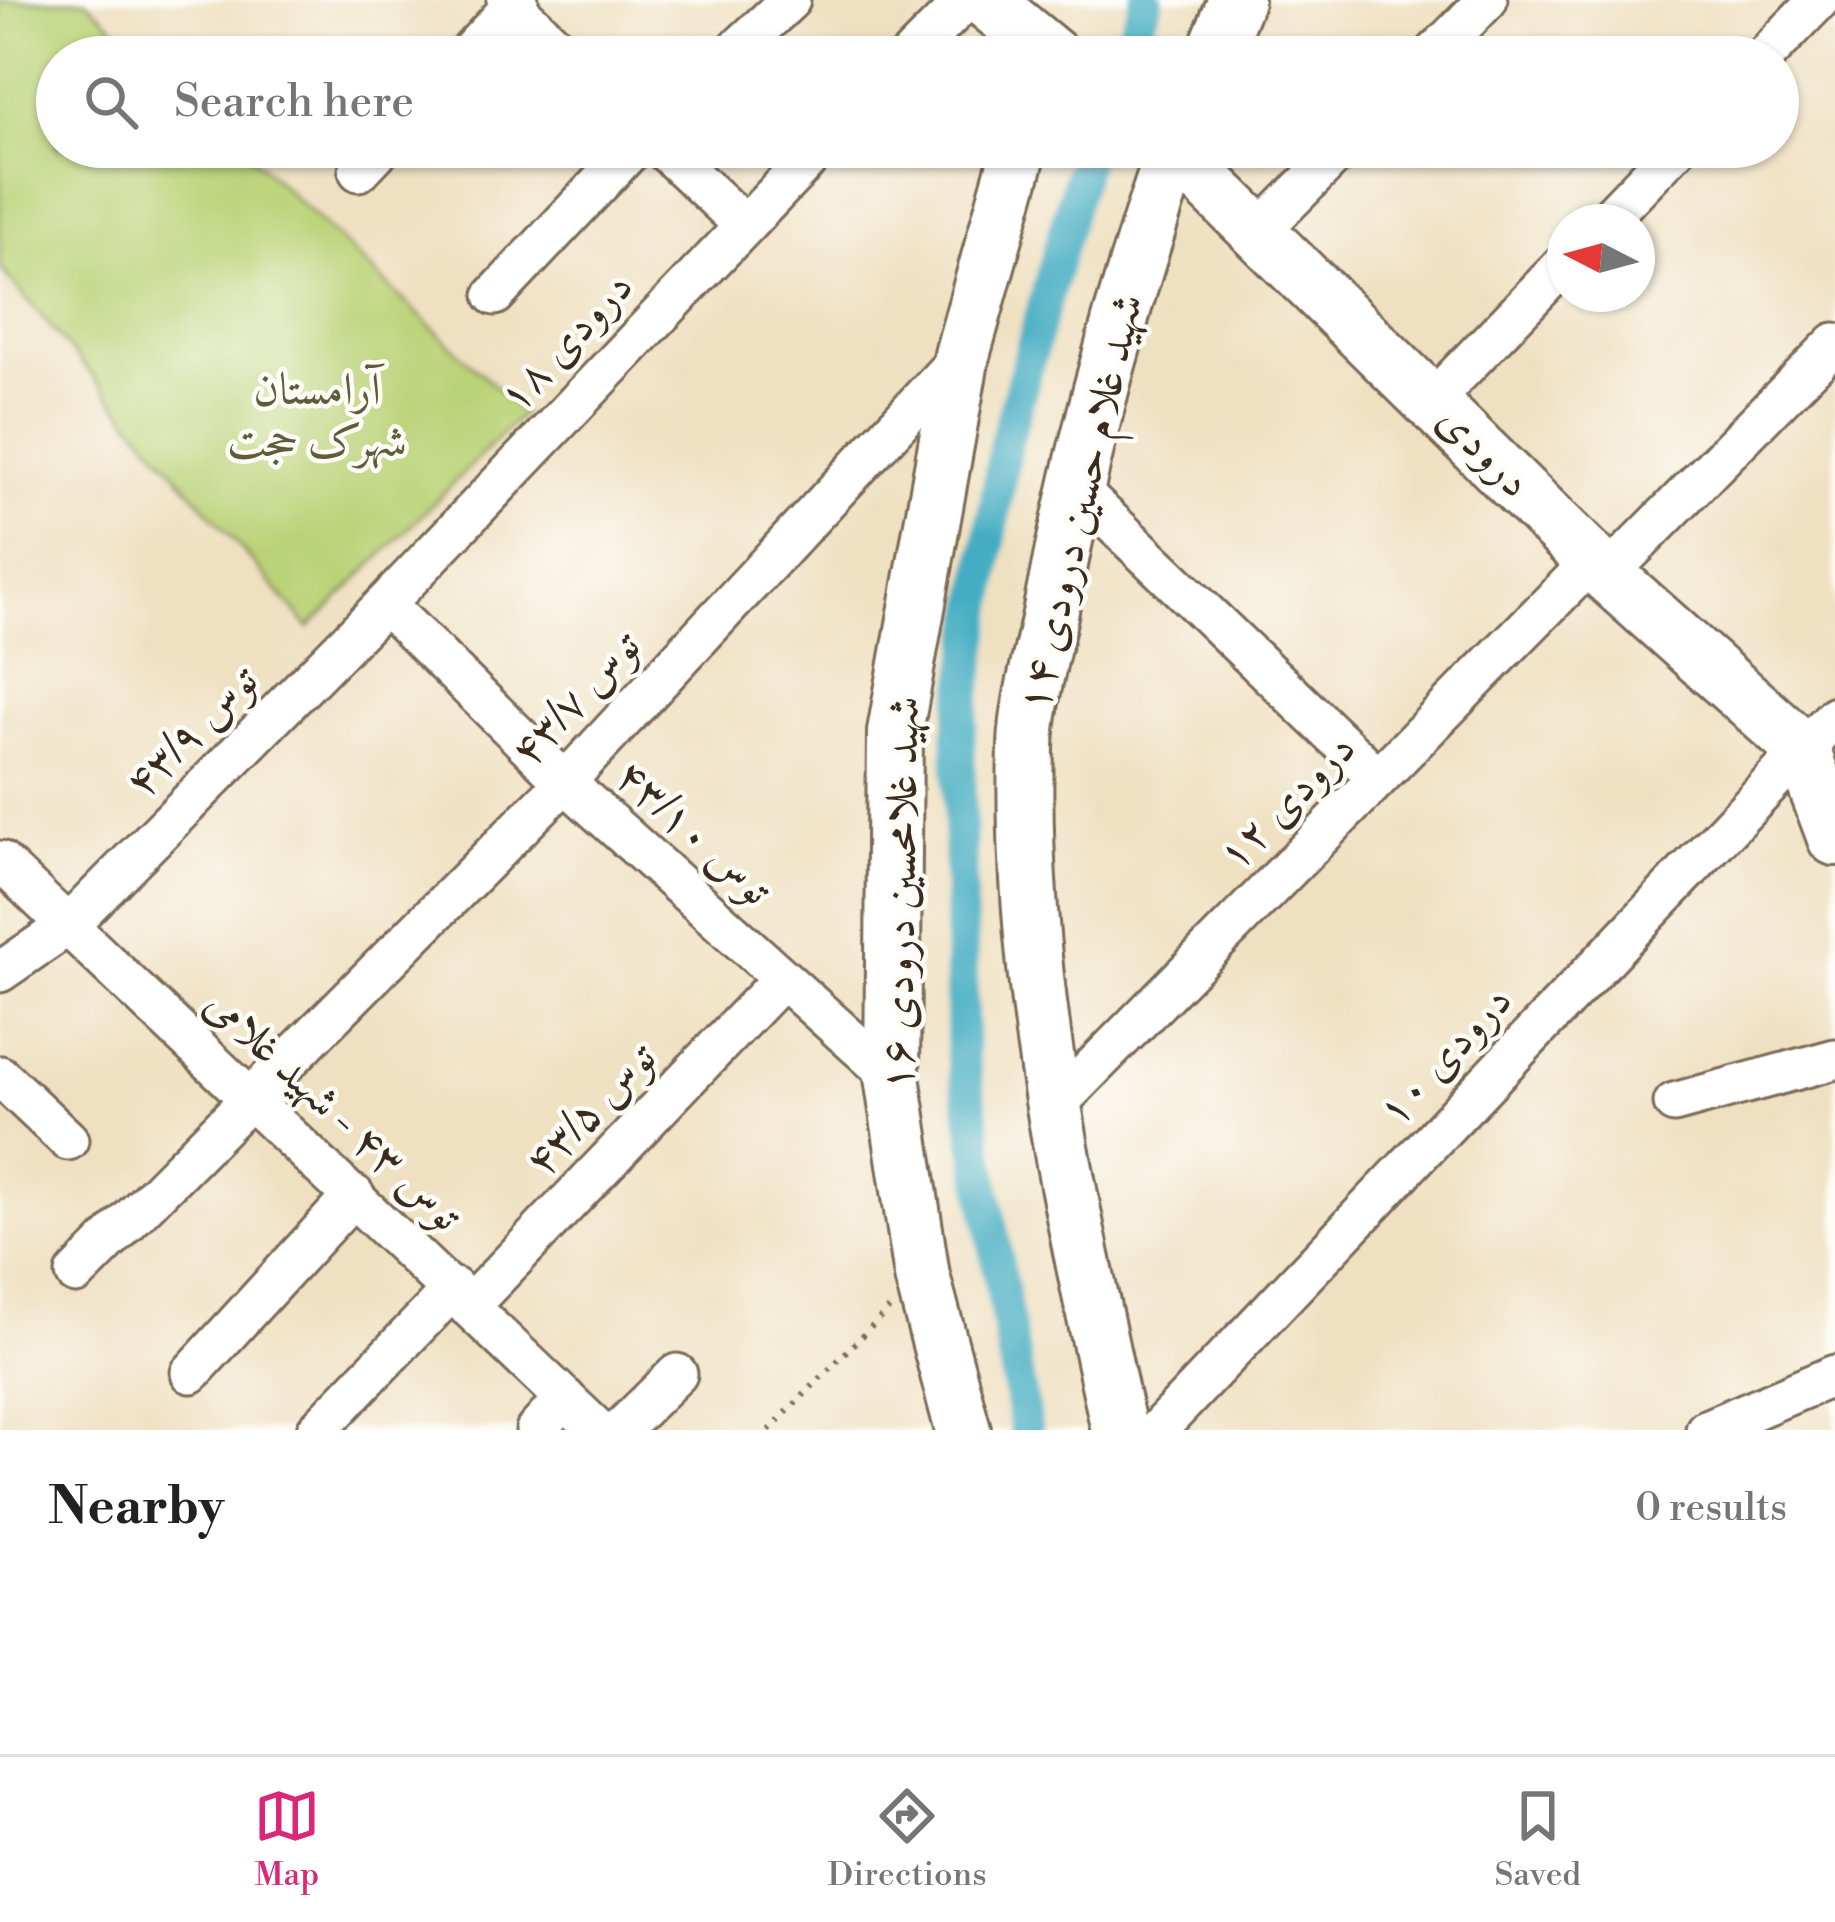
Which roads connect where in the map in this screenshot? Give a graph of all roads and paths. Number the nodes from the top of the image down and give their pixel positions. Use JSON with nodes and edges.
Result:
{"nodes":[{"id":1,"x":790,"y":0,"type":"edge"},
{"id":2,"x":966,"y":0,"type":"edge"},
{"id":3,"x":985,"y":0,"type":"edge"},
{"id":4,"x":1237,"y":0,"type":"edge"},
{"id":5,"x":1487,"y":0,"type":"edge"},
{"id":6,"x":1819,"y":0,"type":"edge"},
{"id":7,"x":513,"y":2,"type":"edge"},
{"id":8,"x":483,"y":36,"type":"edge"},
{"id":9,"x":546,"y":36,"type":"edge"},
{"id":10,"x":751,"y":36,"type":"edge"},
{"id":11,"x":930,"y":36,"type":"edge"},
{"id":12,"x":1040,"y":36,"type":"edge"},
{"id":13,"x":1222,"y":36,"type":"edge"},
{"id":14,"x":1452,"y":36,"type":"edge"},
{"id":15,"x":1784,"y":36,"type":"edge"},
{"id":16,"x":614,"y":168,"type":"edge"},
{"id":17,"x":684,"y":168,"type":"edge"},
{"id":18,"x":799,"y":168,"type":"edge"},
{"id":19,"x":1013,"y":168,"type":"edge"},
{"id":20,"x":1167,"y":168,"type":"edge"},
{"id":21,"x":1193,"y":168,"type":"edge"},
{"id":22,"x":1322,"y":168,"type":"edge"},
{"id":23,"x":1657,"y":168,"type":"edge"},
{"id":24,"x":1622,"y":204,"type":"edge"},
{"id":25,"x":743,"y":224,"type":"junction"},
{"id":26,"x":1259,"y":232,"type":"junction"},
{"id":27,"x":1547,"y":282,"type":"edge"},
{"id":28,"x":495,"y":295,"type":"dead end"},
{"id":29,"x":1835,"y":344,"type":"edge"},
{"id":30,"x":962,"y":356,"type":"junction"},
{"id":31,"x":1433,"y":400,"type":"junction"},
{"id":32,"x":1075,"y":488,"type":"junction"},
{"id":33,"x":1600,"y":568,"type":"junction"},
{"id":34,"x":385,"y":604,"type":"junction"},
{"id":35,"x":1819,"y":732,"type":"edge"},
{"id":36,"x":1378,"y":778,"type":"junction"},
{"id":37,"x":565,"y":782,"type":"junction"},
{"id":38,"x":1835,"y":838,"type":"edge"},
{"id":39,"x":0,"y":861,"type":"edge"},
{"id":40,"x":68,"y":926,"type":"junction"},
{"id":41,"x":0,"y":972,"type":"edge"},
{"id":42,"x":782,"y":979,"type":"junction"},
{"id":43,"x":1835,"y":1058,"type":"edge"},
{"id":44,"x":0,"y":1076,"type":"edge"},
{"id":45,"x":892,"y":1077,"type":"junction"},
{"id":46,"x":249,"y":1099,"type":"junction"},
{"id":47,"x":1674,"y":1103,"type":"dead end"},
{"id":48,"x":1051,"y":1111,"type":"junction"},
{"id":49,"x":68,"y":1139,"type":"dead end"},
{"id":50,"x":354,"y":1195,"type":"junction"},
{"id":51,"x":76,"y":1274,"type":"dead end"},
{"id":52,"x":922,"y":1276,"type":"junction"},
{"id":53,"x":461,"y":1298,"type":"junction"},
{"id":54,"x":191,"y":1373,"type":"dead end"},
{"id":55,"x":677,"y":1374,"type":"dead end"},
{"id":56,"x":1835,"y":1375,"type":"edge"},
{"id":57,"x":565,"y":1398,"type":"junction"},
{"id":58,"x":316,"y":1430,"type":"edge"},
{"id":59,"x":536,"y":1430,"type":"edge"},
{"id":60,"x":598,"y":1430,"type":"edge"},
{"id":61,"x":620,"y":1430,"type":"edge"},
{"id":62,"x":769,"y":1430,"type":"edge"},
{"id":63,"x":963,"y":1430,"type":"edge"},
{"id":64,"x":1119,"y":1430,"type":"edge"},
{"id":65,"x":1157,"y":1430,"type":"edge"},
{"id":66,"x":1706,"y":1430,"type":"edge"}],
"edges":[{"from":1,"to":10,"type":"street"},
{"from":2,"to":11,"type":"street"},
{"from":3,"to":12,"type":"street"},
{"from":4,"to":13,"type":"street"},
{"from":5,"to":14,"type":"street"},
{"from":6,"to":15,"type":"street"},
{"from":7,"to":8,"type":"street"},
{"from":7,"to":9,"type":"street"},
{"from":16,"to":28,"type":"street"},
{"from":17,"to":25,"type":"street"},
{"from":18,"to":25,"type":"street","name":"درودی ۱۸"},
{"from":19,"to":30,"type":"street","name":"شهید غلامحسین درودی ۱۶"},
{"from":20,"to":32,"type":"street","name":"شهید غلام حسین درودی ۱۴"},
{"from":21,"to":26,"type":"street","name":"درودی"},
{"from":22,"to":26,"type":"street"},
{"from":23,"to":24,"type":"street"},
{"from":25,"to":34,"type":"street","name":"درودی ۱۸"},
{"from":26,"to":31,"type":"street","name":"درودی"},
{"from":27,"to":31,"type":"street"},
{"from":29,"to":33,"type":"street","name":"درودی ۱۲"},
{"from":30,"to":37,"type":"street","name":"توس ۴۳/۷"},
{"from":30,"to":45,"type":"street","name":"شهید غلامحسین درودی ۱۶"},
{"from":31,"to":33,"type":"street","name":"درودی"},
{"from":32,"to":36,"type":"street"},
{"from":32,"to":48,"type":"street","name":"شهید غلام حسین درودی ۱۴"},
{"from":33,"to":35,"type":"street","name":"درودی"},
{"from":33,"to":36,"type":"street","name":"درودی ۱۲"},
{"from":34,"to":37,"type":"street","name":"توس ۴۳/۱۰"},
{"from":34,"to":40,"type":"street","name":"توس ۴۳/۹"},
{"from":35,"to":38,"type":"street"},
{"from":35,"to":65,"type":"street","name":"درودی ۱۰"},
{"from":36,"to":48,"type":"street","name":"درودی ۱۲"},
{"from":37,"to":42,"type":"street","name":"توس ۴۳/۱۰"},
{"from":37,"to":46,"type":"street","name":"توس ۴۳/۷"},
{"from":39,"to":40,"type":"street","name":"توس ۴۳ - شهید غلامی"},
{"from":40,"to":41,"type":"street","name":"توس ۴۳/۹"},
{"from":40,"to":46,"type":"street","name":"توس ۴۳ - شهید غلامی"},
{"from":42,"to":45,"type":"street","name":"توس ۴۳/۱۰"},
{"from":42,"to":53,"type":"street","name":"توس ۴۳/۵"},
{"from":43,"to":47,"type":"street"},
{"from":44,"to":49,"type":"street"},
{"from":45,"to":52,"type":"street","name":"شهید غلامحسین درودی ۱۶"},
{"from":46,"to":50,"type":"street","name":"توس ۴۳ - شهید غلامی"},
{"from":46,"to":51,"type":"street","name":"توس ۴۳/۷"},
{"from":48,"to":64,"type":"street","name":"شهید غلام حسین درودی ۱۴"},
{"from":50,"to":53,"type":"street","name":"توس ۴۳ - شهید غلامی"},
{"from":50,"to":54,"type":"street"},
{"from":52,"to":62,"type":"path"},
{"from":52,"to":63,"type":"street","name":"شهید غلامحسین درودی ۱۶"},
{"from":53,"to":57,"type":"street","name":"توس ۴۳ - شهید غلامی"},
{"from":53,"to":58,"type":"street","name":"توس ۴۳/۵"},
{"from":55,"to":61,"type":"street"},
{"from":56,"to":66,"type":"street"},
{"from":57,"to":59,"type":"street"},
{"from":57,"to":60,"type":"street","name":"توس ۴۳ - شهید غلامی"}]}
